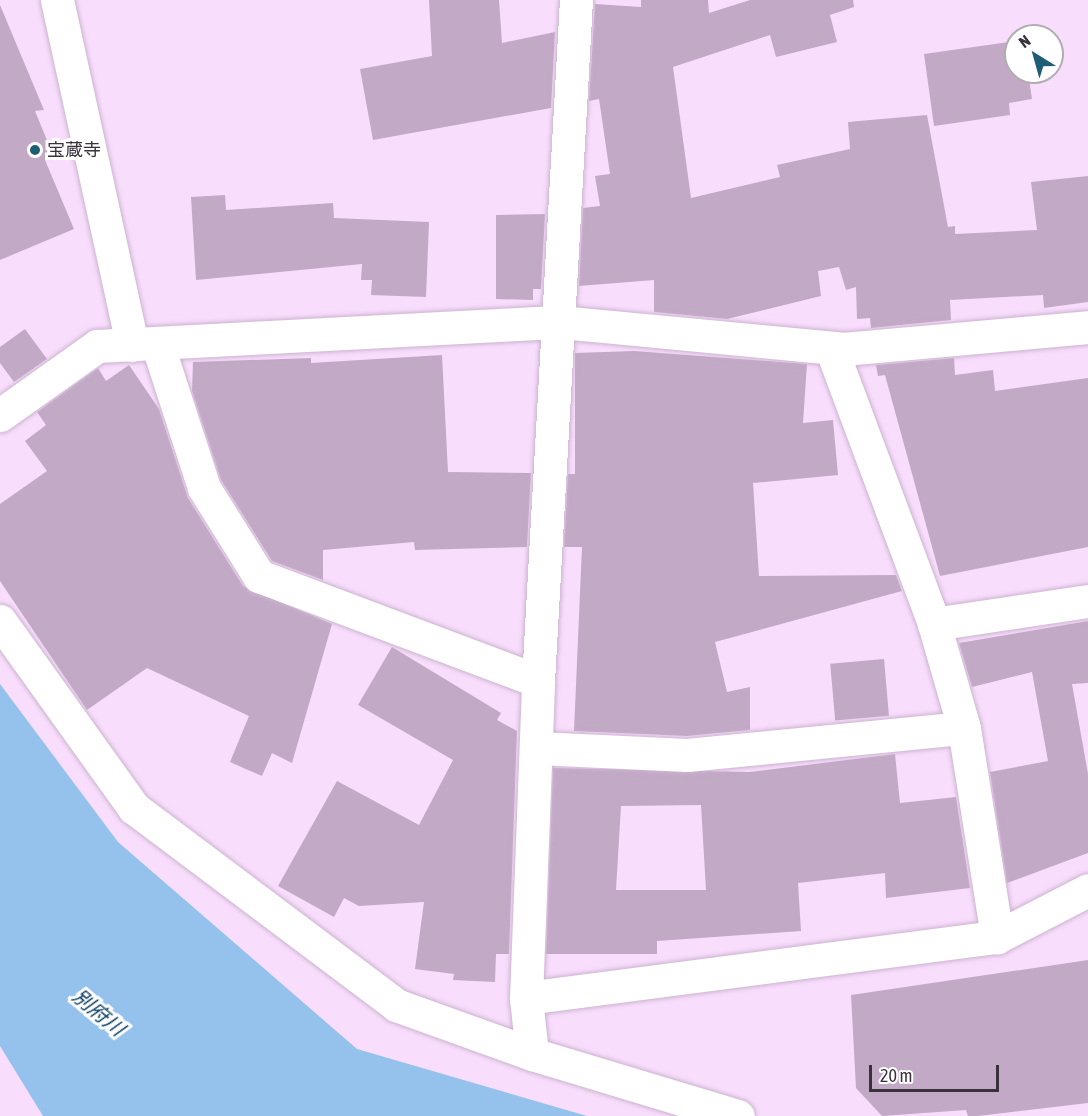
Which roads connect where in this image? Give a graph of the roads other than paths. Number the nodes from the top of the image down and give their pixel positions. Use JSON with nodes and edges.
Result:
{"nodes":[{"id":1,"x":57,"y":0,"type":"edge"},
{"id":2,"x":576,"y":0,"type":"edge"},
{"id":3,"x":560,"y":322,"type":"junction"},
{"id":4,"x":1088,"y":327,"type":"edge"},
{"id":5,"x":145,"y":344,"type":"junction"},
{"id":6,"x":831,"y":348,"type":"junction"},
{"id":7,"x":0,"y":415,"type":"edge"},
{"id":8,"x":1088,"y":601,"type":"edge"},
{"id":9,"x":0,"y":621,"type":"edge"},
{"id":10,"x":934,"y":624,"type":"junction"},
{"id":11,"x":538,"y":681,"type":"junction"},
{"id":12,"x":964,"y":728,"type":"junction"},
{"id":13,"x":537,"y":748,"type":"junction"},
{"id":14,"x":1088,"y":890,"type":"edge"},
{"id":15,"x":997,"y":937,"type":"junction"},
{"id":16,"x":526,"y":998,"type":"junction"},
{"id":17,"x":532,"y":1054,"type":"junction"},
{"id":18,"x":738,"y":1116,"type":"edge"}],
"edges":[{"from":1,"to":5,"type":"street"},
{"from":2,"to":3,"type":"street"},
{"from":3,"to":5,"type":"street"},
{"from":3,"to":6,"type":"street"},
{"from":3,"to":11,"type":"street"},
{"from":4,"to":6,"type":"street"},
{"from":5,"to":7,"type":"street"},
{"from":5,"to":11,"type":"street"},
{"from":6,"to":10,"type":"street"},
{"from":8,"to":10,"type":"street"},
{"from":9,"to":17,"type":"street"},
{"from":10,"to":12,"type":"street"},
{"from":11,"to":13,"type":"street"},
{"from":12,"to":13,"type":"street"},
{"from":12,"to":15,"type":"street"},
{"from":13,"to":16,"type":"street"},
{"from":14,"to":15,"type":"street"},
{"from":15,"to":16,"type":"street"},
{"from":16,"to":17,"type":"street"},
{"from":17,"to":18,"type":"street"}]}
